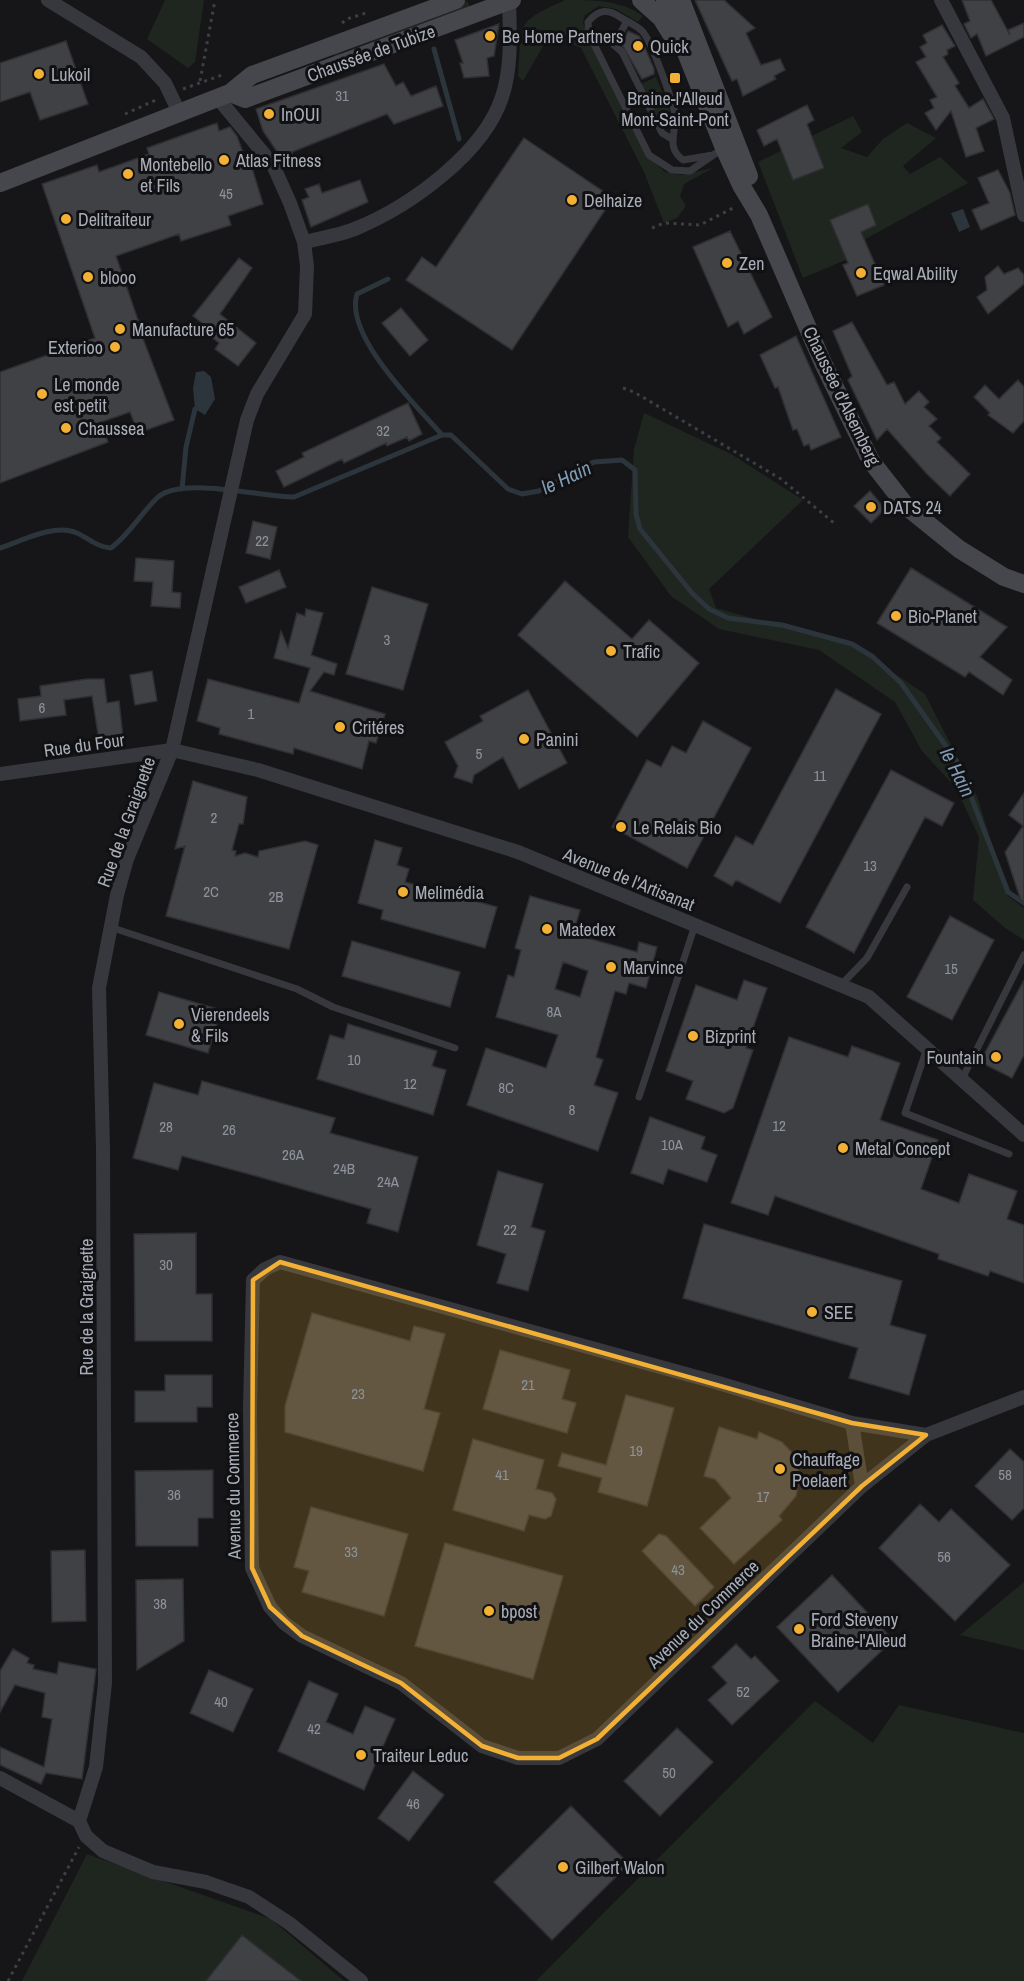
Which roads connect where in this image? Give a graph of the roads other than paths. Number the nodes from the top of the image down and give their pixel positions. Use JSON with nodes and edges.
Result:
{"nodes":[{"id":1,"x":48,"y":0,"type":"edge"},
{"id":2,"x":456,"y":0,"type":"edge"},
{"id":3,"x":641,"y":0,"type":"edge"},
{"id":4,"x":665,"y":0,"type":"edge"},
{"id":5,"x":681,"y":0,"type":"edge"},
{"id":6,"x":941,"y":0,"type":"edge"},
{"id":7,"x":511,"y":1,"type":"edge"},
{"id":8,"x":627,"y":21,"type":"junction"},
{"id":9,"x":685,"y":52,"type":"junction"},
{"id":10,"x":224,"y":95,"type":"junction"},
{"id":11,"x":188,"y":110,"type":"junction"},
{"id":12,"x":672,"y":138,"type":"junction"},
{"id":13,"x":718,"y":151,"type":"junction"},
{"id":14,"x":0,"y":183,"type":"edge"},
{"id":15,"x":755,"y":207,"type":"junction"},
{"id":16,"x":1024,"y":215,"type":"edge"},
{"id":17,"x":304,"y":242,"type":"junction"},
{"id":18,"x":1024,"y":584,"type":"edge"},
{"id":19,"x":172,"y":750,"type":"junction"},
{"id":20,"x":0,"y":774,"type":"edge"},
{"id":21,"x":907,"y":887,"type":"dead end"},
{"id":22,"x":695,"y":925,"type":"junction"},
{"id":23,"x":110,"y":927,"type":"junction"},
{"id":24,"x":1024,"y":955,"type":"edge"},
{"id":25,"x":841,"y":985,"type":"junction"},
{"id":26,"x":454,"y":1048,"type":"dead end"},
{"id":27,"x":927,"y":1048,"type":"junction"},
{"id":28,"x":962,"y":1078,"type":"junction"},
{"id":29,"x":639,"y":1097,"type":"dead end"},
{"id":30,"x":1024,"y":1135,"type":"edge"},
{"id":31,"x":1009,"y":1154,"type":"dead end"},
{"id":32,"x":1024,"y":1397,"type":"edge"},
{"id":33,"x":852,"y":1423,"type":"junction"},
{"id":34,"x":926,"y":1435,"type":"junction"},
{"id":35,"x":862,"y":1486,"type":"junction"},
{"id":36,"x":0,"y":1778,"type":"edge"},
{"id":37,"x":79,"y":1821,"type":"junction"},
{"id":38,"x":361,"y":1981,"type":"edge"}],
"edges":[{"from":1,"to":11,"type":"street"},
{"from":2,"to":10,"type":"main road","name":"Chaussée de Tubize"},
{"from":3,"to":9,"type":"main road"},
{"from":4,"to":9,"type":"main road","name":"Chaussée d'Alsemberg"},
{"from":5,"to":15,"type":"main road","name":"Chaussée d'Alsemberg"},
{"from":6,"to":16,"type":"street"},
{"from":7,"to":10,"type":"main road","name":"Chaussée de Tubize"},
{"from":7,"to":17,"type":"street"},
{"from":8,"to":12,"type":"lane"},
{"from":8,"to":12,"type":"lane"},
{"from":8,"to":13,"type":"lane"},
{"from":9,"to":13,"type":"main road","name":"Chaussée d'Alsemberg"},
{"from":10,"to":11,"type":"main road","name":"Chaussée de Tubize"},
{"from":10,"to":17,"type":"street","name":"Rue de la Graignette"},
{"from":11,"to":14,"type":"main road","name":"Chaussée de Tubize"},
{"from":12,"to":13,"type":"lane"},
{"from":13,"to":15,"type":"main road","name":"Chaussée d'Alsemberg"},
{"from":15,"to":18,"type":"main road","name":"Chaussée d'Alsemberg"},
{"from":17,"to":19,"type":"street","name":"Rue de la Graignette"},
{"from":19,"to":20,"type":"street","name":"Rue du Four"},
{"from":19,"to":22,"type":"street","name":"Avenue de l'Artisanat"},
{"from":19,"to":23,"type":"street","name":"Rue de la Graignette"},
{"from":21,"to":25,"type":"lane"},
{"from":22,"to":25,"type":"street","name":"Avenue de l'Artisanat"},
{"from":22,"to":29,"type":"lane"},
{"from":23,"to":26,"type":"lane"},
{"from":23,"to":37,"type":"street","name":"Rue de la Graignette"},
{"from":24,"to":28,"type":"lane"},
{"from":25,"to":27,"type":"street","name":"Avenue de l'Artisanat"},
{"from":27,"to":28,"type":"street","name":"Avenue de l'Artisanat"},
{"from":27,"to":31,"type":"lane"},
{"from":28,"to":30,"type":"street","name":"Avenue de l'Artisanat"},
{"from":32,"to":34,"type":"street","name":"Avenue du Commerce"},
{"from":33,"to":34,"type":"street","name":"Avenue du Commerce"},
{"from":33,"to":35,"type":"street"},
{"from":33,"to":35,"type":"street","name":"Avenue du Commerce"},
{"from":34,"to":35,"type":"street","name":"Avenue du Commerce"},
{"from":36,"to":37,"type":"street"},
{"from":37,"to":38,"type":"street"}]}
